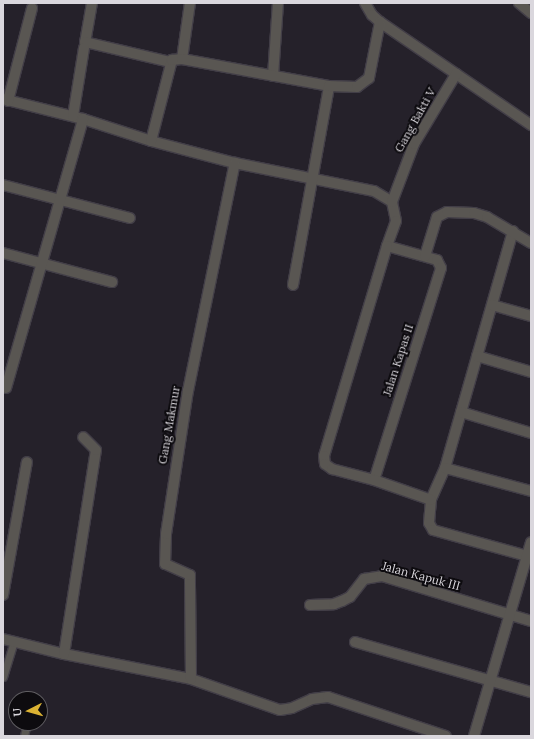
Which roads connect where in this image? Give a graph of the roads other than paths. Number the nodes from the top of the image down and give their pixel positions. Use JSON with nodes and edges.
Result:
{"nodes":[{"id":1,"x":92,"y":3,"type":"edge"},
{"id":2,"x":190,"y":3,"type":"edge"},
{"id":3,"x":278,"y":3,"type":"edge"},
{"id":4,"x":365,"y":3,"type":"edge"},
{"id":5,"x":519,"y":3,"type":"edge"},
{"id":6,"x":32,"y":8,"type":"dead end"},
{"id":7,"x":531,"y":13,"type":"edge"},
{"id":8,"x":380,"y":22,"type":"junction"},
{"id":9,"x":84,"y":48,"type":"dead end"},
{"id":10,"x":182,"y":59,"type":"junction"},
{"id":11,"x":170,"y":62,"type":"junction"},
{"id":12,"x":456,"y":74,"type":"junction"},
{"id":13,"x":273,"y":76,"type":"junction"},
{"id":14,"x":329,"y":86,"type":"junction"},
{"id":15,"x":5,"y":100,"type":"edge"},
{"id":16,"x":72,"y":116,"type":"junction"},
{"id":17,"x":83,"y":119,"type":"junction"},
{"id":18,"x":531,"y":125,"type":"edge"},
{"id":19,"x":151,"y":142,"type":"junction"},
{"id":20,"x":235,"y":163,"type":"junction"},
{"id":21,"x":314,"y":180,"type":"junction"},
{"id":22,"x":3,"y":185,"type":"edge"},
{"id":23,"x":60,"y":200,"type":"junction"},
{"id":24,"x":392,"y":202,"type":"junction"},
{"id":25,"x":130,"y":218,"type":"dead end"},
{"id":26,"x":513,"y":231,"type":"junction"},
{"id":27,"x":531,"y":243,"type":"edge"},
{"id":28,"x":387,"y":246,"type":"junction"},
{"id":29,"x":3,"y":253,"type":"edge"},
{"id":30,"x":425,"y":256,"type":"junction"},
{"id":31,"x":42,"y":263,"type":"junction"},
{"id":32,"x":112,"y":282,"type":"dead end"},
{"id":33,"x":293,"y":285,"type":"dead end"},
{"id":34,"x":492,"y":305,"type":"junction"},
{"id":35,"x":531,"y":316,"type":"edge"},
{"id":36,"x":477,"y":356,"type":"junction"},
{"id":37,"x":531,"y":372,"type":"edge"},
{"id":38,"x":6,"y":388,"type":"dead end"},
{"id":39,"x":461,"y":412,"type":"junction"},
{"id":40,"x":531,"y":433,"type":"edge"},
{"id":41,"x":83,"y":437,"type":"dead end"},
{"id":42,"x":27,"y":462,"type":"dead end"},
{"id":43,"x":445,"y":468,"type":"junction"},
{"id":44,"x":374,"y":480,"type":"junction"},
{"id":45,"x":531,"y":490,"type":"edge"},
{"id":46,"x":431,"y":500,"type":"junction"},
{"id":47,"x":531,"y":542,"type":"edge"},
{"id":48,"x":529,"y":557,"type":"edge"},
{"id":49,"x":3,"y":595,"type":"edge"},
{"id":50,"x":310,"y":605,"type":"dead end"},
{"id":51,"x":510,"y":615,"type":"junction"},
{"id":52,"x":531,"y":621,"type":"edge"},
{"id":53,"x":3,"y":638,"type":"edge"},
{"id":54,"x":14,"y":642,"type":"junction"},
{"id":55,"x":355,"y":642,"type":"dead end"},
{"id":56,"x":64,"y":654,"type":"junction"},
{"id":57,"x":3,"y":677,"type":"edge"},
{"id":58,"x":191,"y":679,"type":"junction"},
{"id":59,"x":490,"y":679,"type":"junction"},
{"id":60,"x":531,"y":692,"type":"edge"},
{"id":61,"x":446,"y":736,"type":"edge"},
{"id":62,"x":474,"y":736,"type":"edge"}],
"edges":[{"from":1,"to":11,"type":"street"},
{"from":2,"to":10,"type":"street"},
{"from":3,"to":13,"type":"street"},
{"from":4,"to":8,"type":"street"},
{"from":5,"to":7,"type":"street"},
{"from":6,"to":15,"type":"street"},
{"from":8,"to":12,"type":"street"},
{"from":8,"to":14,"type":"street"},
{"from":9,"to":16,"type":"street"},
{"from":10,"to":11,"type":"street"},
{"from":10,"to":13,"type":"street"},
{"from":11,"to":19,"type":"street"},
{"from":12,"to":18,"type":"street"},
{"from":12,"to":24,"type":"street","name":"Gang Bakti V"},
{"from":13,"to":14,"type":"street"},
{"from":14,"to":21,"type":"street"},
{"from":15,"to":16,"type":"street"},
{"from":16,"to":17,"type":"street"},
{"from":17,"to":19,"type":"street"},
{"from":17,"to":23,"type":"street"},
{"from":19,"to":20,"type":"street"},
{"from":20,"to":21,"type":"street"},
{"from":20,"to":58,"type":"street","name":"Gang Makmur"},
{"from":21,"to":24,"type":"street"},
{"from":21,"to":33,"type":"street"},
{"from":22,"to":23,"type":"street"},
{"from":23,"to":25,"type":"street"},
{"from":23,"to":31,"type":"street"},
{"from":24,"to":28,"type":"street"},
{"from":26,"to":27,"type":"street"},
{"from":26,"to":30,"type":"street"},
{"from":26,"to":34,"type":"street"},
{"from":28,"to":30,"type":"street","name":"Jalan Kapas II"},
{"from":28,"to":44,"type":"street"},
{"from":29,"to":31,"type":"street"},
{"from":30,"to":44,"type":"street","name":"Jalan Kapas II"},
{"from":31,"to":32,"type":"street"},
{"from":31,"to":38,"type":"street"},
{"from":34,"to":35,"type":"street"},
{"from":34,"to":36,"type":"street"},
{"from":36,"to":37,"type":"street"},
{"from":36,"to":39,"type":"street"},
{"from":39,"to":40,"type":"street"},
{"from":39,"to":43,"type":"street"},
{"from":41,"to":56,"type":"street"},
{"from":42,"to":49,"type":"street"},
{"from":43,"to":45,"type":"street"},
{"from":43,"to":46,"type":"street"},
{"from":44,"to":46,"type":"street"},
{"from":46,"to":48,"type":"street"},
{"from":47,"to":48,"type":"street"},
{"from":48,"to":51,"type":"street"},
{"from":50,"to":51,"type":"street","name":"Jalan Kapuk III"},
{"from":51,"to":52,"type":"street","name":"Jalan Kapuk III"},
{"from":51,"to":59,"type":"street"},
{"from":53,"to":54,"type":"street"},
{"from":54,"to":56,"type":"street"},
{"from":54,"to":57,"type":"lane"},
{"from":55,"to":59,"type":"street"},
{"from":56,"to":58,"type":"street"},
{"from":58,"to":61,"type":"street"},
{"from":59,"to":60,"type":"street"},
{"from":59,"to":62,"type":"street"}]}
